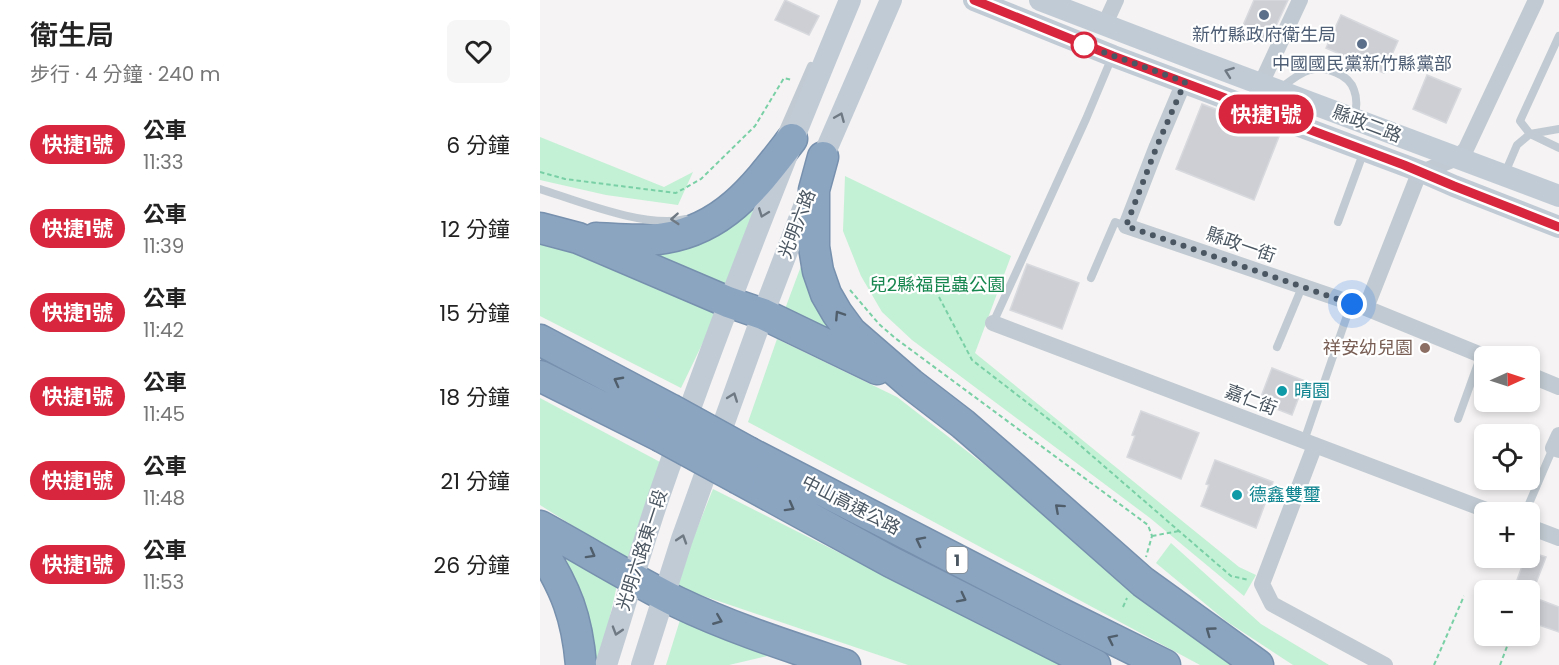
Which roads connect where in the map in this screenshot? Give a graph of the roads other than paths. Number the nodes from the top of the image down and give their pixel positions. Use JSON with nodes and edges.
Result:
{"nodes":[{"id":1,"x":850,"y":0,"type":"edge"},
{"id":2,"x":891,"y":0,"type":"edge"},
{"id":3,"x":974,"y":0,"type":"edge"},
{"id":4,"x":1040,"y":0,"type":"edge"},
{"id":5,"x":1116,"y":0,"type":"edge"},
{"id":6,"x":1300,"y":0,"type":"edge"},
{"id":7,"x":1536,"y":0,"type":"edge"},
{"id":8,"x":1105,"y":24,"type":"junction"},
{"id":9,"x":1559,"y":36,"type":"edge"},
{"id":10,"x":1113,"y":56,"type":"junction"},
{"id":11,"x":812,"y":63,"type":"dead end"},
{"id":12,"x":1185,"y":82,"type":"junction"},
{"id":13,"x":1269,"y":87,"type":"junction"},
{"id":14,"x":1251,"y":108,"type":"junction"},
{"id":15,"x":1354,"y":120,"type":"junction"},
{"id":16,"x":1559,"y":129,"type":"edge"},
{"id":17,"x":1530,"y":134,"type":"junction"},
{"id":18,"x":792,"y":139,"type":"junction"},
{"id":19,"x":1559,"y":148,"type":"edge"},
{"id":20,"x":1364,"y":150,"type":"junction"},
{"id":21,"x":823,"y":157,"type":"junction"},
{"id":22,"x":1456,"y":158,"type":"junction"},
{"id":23,"x":1422,"y":172,"type":"junction"},
{"id":24,"x":1504,"y":176,"type":"junction"},
{"id":25,"x":540,"y":189,"type":"edge"},
{"id":26,"x":1559,"y":196,"type":"edge"},
{"id":27,"x":718,"y":206,"type":"dead end"},
{"id":28,"x":691,"y":217,"type":"dead end"},
{"id":29,"x":1338,"y":222,"type":"dead end"},
{"id":30,"x":1126,"y":226,"type":"junction"},
{"id":31,"x":1559,"y":227,"type":"edge"},
{"id":32,"x":540,"y":228,"type":"edge"},
{"id":33,"x":578,"y":238,"type":"junction"},
{"id":34,"x":1090,"y":278,"type":"dead end"},
{"id":35,"x":1302,"y":287,"type":"junction"},
{"id":36,"x":728,"y":302,"type":"junction"},
{"id":37,"x":1359,"y":306,"type":"junction"},
{"id":38,"x":763,"y":314,"type":"junction"},
{"id":39,"x":993,"y":323,"type":"joint"},
{"id":40,"x":540,"y":340,"type":"edge"},
{"id":41,"x":1277,"y":347,"type":"dead end"},
{"id":42,"x":1474,"y":352,"type":"edge"},
{"id":43,"x":540,"y":376,"type":"edge"},
{"id":44,"x":1540,"y":379,"type":"edge"},
{"id":45,"x":1474,"y":380,"type":"edge"},
{"id":46,"x":911,"y":384,"type":"junction"},
{"id":47,"x":1559,"y":387,"type":"edge"},
{"id":48,"x":1458,"y":419,"type":"dead end"},
{"id":49,"x":670,"y":427,"type":"junction"},
{"id":50,"x":1310,"y":443,"type":"junction"},
{"id":51,"x":1557,"y":444,"type":"edge"},
{"id":52,"x":713,"y":452,"type":"joint"},
{"id":53,"x":744,"y":466,"type":"junction"},
{"id":54,"x":1530,"y":502,"type":"edge"},
{"id":55,"x":1474,"y":505,"type":"edge"},
{"id":56,"x":540,"y":526,"type":"edge"},
{"id":57,"x":1540,"y":530,"type":"edge"},
{"id":58,"x":1559,"y":537,"type":"edge"},
{"id":59,"x":540,"y":548,"type":"edge"},
{"id":60,"x":633,"y":578,"type":"junction"},
{"id":61,"x":665,"y":595,"type":"junction"},
{"id":62,"x":581,"y":665,"type":"edge"},
{"id":63,"x":606,"y":665,"type":"edge"},
{"id":64,"x":642,"y":665,"type":"edge"},
{"id":65,"x":845,"y":665,"type":"edge"},
{"id":66,"x":1095,"y":665,"type":"edge"},
{"id":67,"x":1165,"y":665,"type":"edge"},
{"id":68,"x":1258,"y":665,"type":"edge"},
{"id":69,"x":1385,"y":665,"type":"edge"}],
"edges":[{"from":1,"to":18,"type":"main road","name":"光明六路"},
{"from":21,"to":2,"type":"main road","name":"光明六路","one_way":true},
{"from":3,"to":10,"type":"main road","name":"縣政二路"},
{"from":4,"to":8,"type":"main road","name":"縣政二路"},
{"from":5,"to":8,"type":"street"},
{"from":6,"to":13,"type":"street"},
{"from":7,"to":22,"type":"street"},
{"from":13,"to":8,"type":"main road","name":"縣政二路","one_way":true},
{"from":9,"to":17,"type":"lane"},
{"from":10,"to":12,"type":"main road","name":"縣政二路"},
{"from":10,"to":39,"type":"lane"},
{"from":11,"to":27,"type":"lane"},
{"from":12,"to":14,"type":"main road","name":"縣政二路"},
{"from":12,"to":30,"type":"street"},
{"from":13,"to":14,"type":"street"},
{"from":13,"to":15,"type":"main road","name":"縣政二路"},
{"from":13,"to":15,"type":"lane"},
{"from":14,"to":20,"type":"main road","name":"縣政二路"},
{"from":15,"to":22,"type":"main road","name":"縣政二路"},
{"from":16,"to":17,"type":"lane"},
{"from":17,"to":19,"type":"lane"},
{"from":17,"to":24,"type":"lane"},
{"from":18,"to":33,"type":"highway"},
{"from":18,"to":36,"type":"main road","name":"光明六路","one_way":true},
{"from":20,"to":23,"type":"main road","name":"縣政二路"},
{"from":20,"to":29,"type":"lane"},
{"from":21,"to":38,"type":"main road","name":"光明六路"},
{"from":46,"to":21,"type":"highway","one_way":true},
{"from":22,"to":23,"type":"street"},
{"from":22,"to":24,"type":"main road","name":"縣政二路"},
{"from":23,"to":31,"type":"main road","name":"縣政二路"},
{"from":23,"to":37,"type":"street"},
{"from":24,"to":26,"type":"main road","name":"縣政二路"},
{"from":28,"to":25,"type":"lane","one_way":true},
{"from":30,"to":34,"type":"lane"},
{"from":30,"to":35,"type":"street","name":"縣政一街"},
{"from":32,"to":33,"type":"highway"},
{"from":33,"to":36,"type":"highway"},
{"from":35,"to":37,"type":"street","name":"縣政一街"},
{"from":35,"to":41,"type":"lane"},
{"from":36,"to":38,"type":"highway"},
{"from":36,"to":49,"type":"main road","name":"光明六路"},
{"from":37,"to":42,"type":"street","name":"縣政一街"},
{"from":37,"to":50,"type":"lane"},
{"from":38,"to":46,"type":"highway"},
{"from":52,"to":38,"type":"main road","name":"光明六路","one_way":true},
{"from":39,"to":50,"type":"street","name":"嘉仁街"},
{"from":49,"to":40,"type":"highway","name":"中山高速公路","number":"1","one_way":true},
{"from":43,"to":49,"type":"highway","name":"中山高速公路","number":"1"},
{"from":44,"to":47,"type":"street"},
{"from":45,"to":48,"type":"lane"},
{"from":68,"to":46,"type":"highway","one_way":true},
{"from":49,"to":53,"type":"highway","name":"中山高速公路","number":"1","bridge":true},
{"from":49,"to":60,"type":"main road","name":"光明六路東一段"},
{"from":50,"to":55,"type":"street","name":"嘉仁街"},
{"from":50,"to":69,"type":"street"},
{"from":51,"to":54,"type":"lane"},
{"from":61,"to":52,"type":"main road","name":"光明六路東一段","one_way":true},
{"from":53,"to":66,"type":"highway","name":"中山高速公路","number":"1","one_way":true},
{"from":67,"to":53,"type":"highway","name":"中山高速公路","number":"1","one_way":true},
{"from":56,"to":60,"type":"highway","one_way":true},
{"from":57,"to":58,"type":"street"},
{"from":59,"to":62,"type":"highway"},
{"from":60,"to":61,"type":"highway"},
{"from":60,"to":63,"type":"main road","name":"光明六路東一段","one_way":true},
{"from":61,"to":64,"type":"main road","name":"光明六路東一段"},
{"from":61,"to":65,"type":"highway","one_way":true}]}
